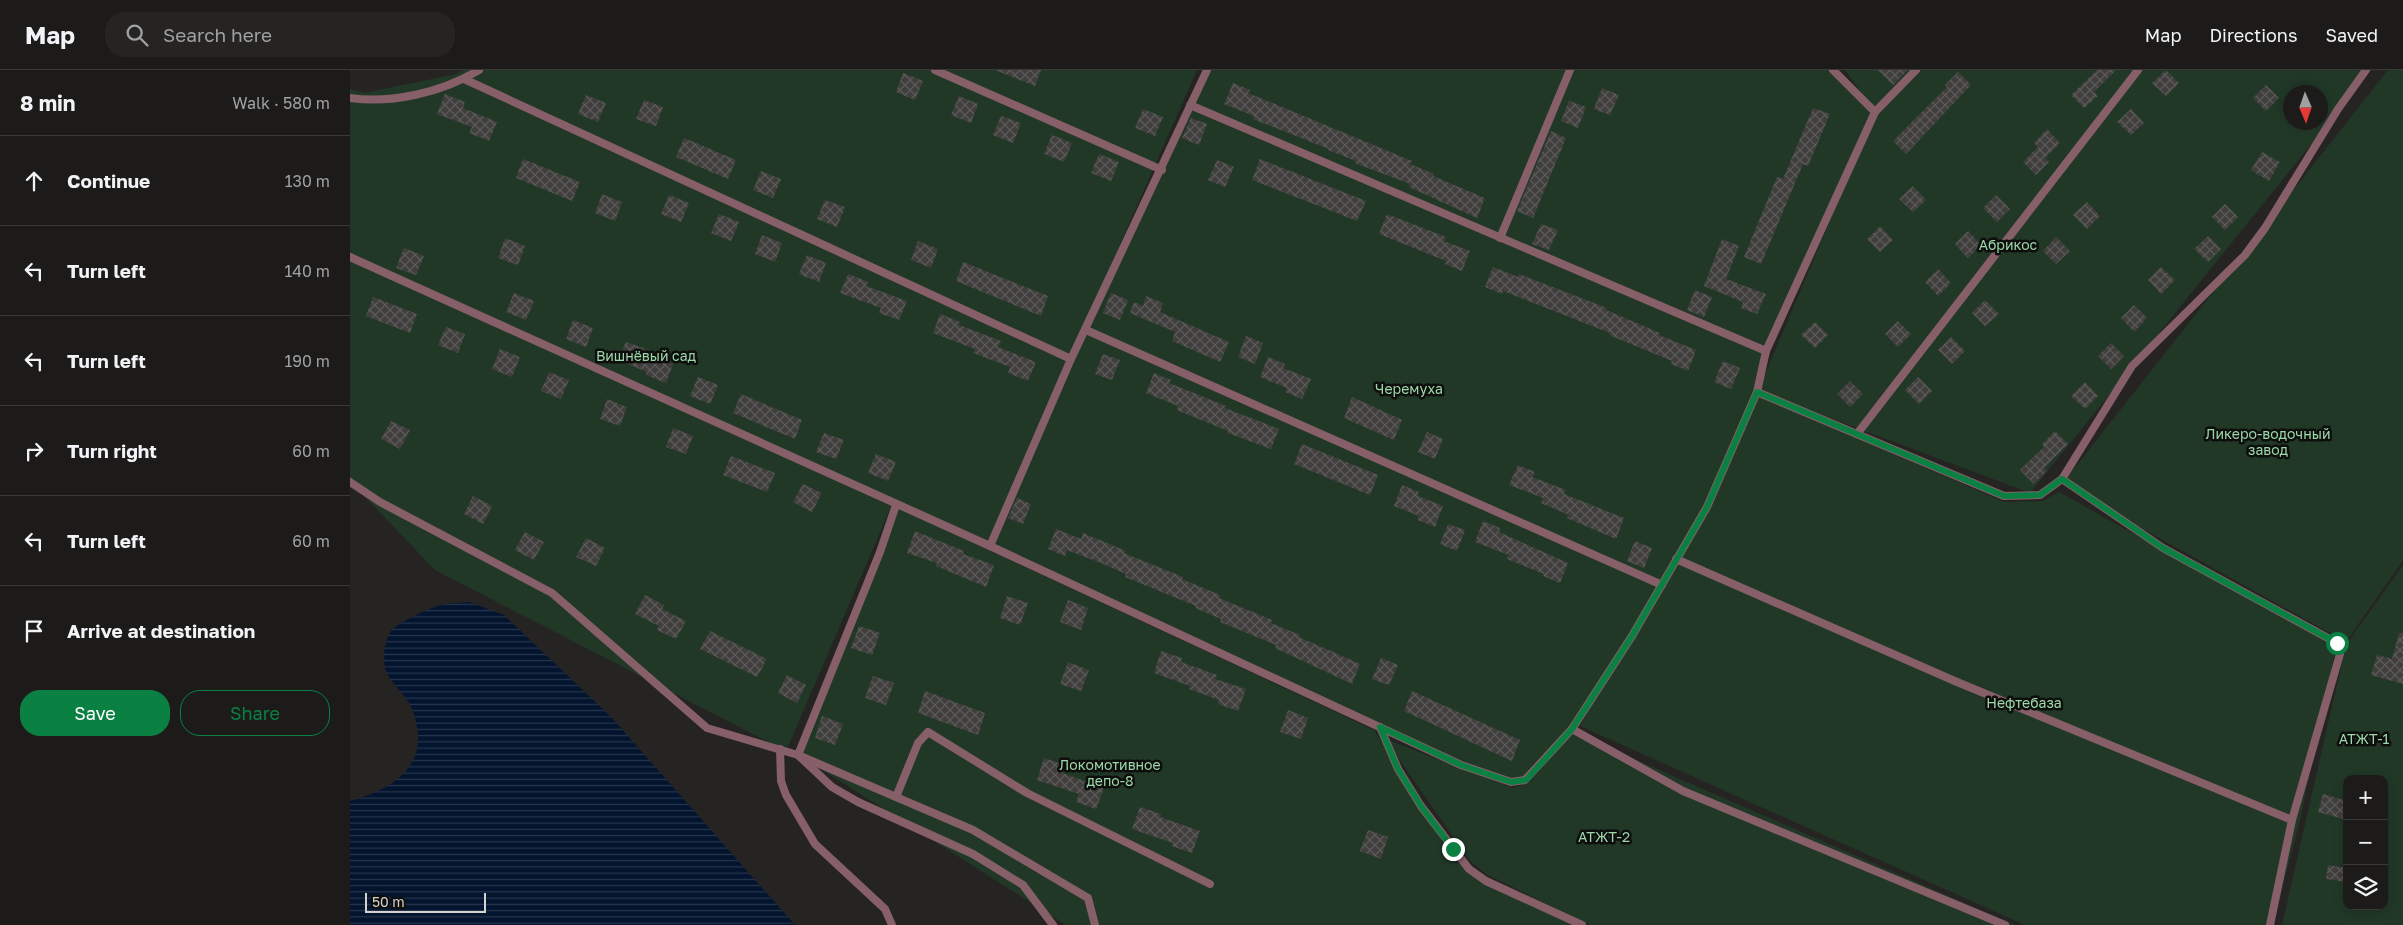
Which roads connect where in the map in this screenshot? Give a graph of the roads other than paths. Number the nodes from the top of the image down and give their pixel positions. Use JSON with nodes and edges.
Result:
{"nodes":[{"id":1,"x":478,"y":70,"type":"edge"},
{"id":2,"x":935,"y":70,"type":"edge"},
{"id":3,"x":1207,"y":70,"type":"edge"},
{"id":4,"x":1570,"y":70,"type":"edge"},
{"id":5,"x":1833,"y":70,"type":"edge"},
{"id":6,"x":1916,"y":70,"type":"edge"},
{"id":7,"x":2138,"y":70,"type":"edge"},
{"id":8,"x":2366,"y":70,"type":"edge"},
{"id":9,"x":464,"y":79,"type":"junction"},
{"id":10,"x":350,"y":98,"type":"edge"},
{"id":11,"x":1190,"y":105,"type":"junction"},
{"id":12,"x":1875,"y":112,"type":"junction"},
{"id":13,"x":1162,"y":170,"type":"junction"},
{"id":14,"x":1500,"y":238,"type":"junction"},
{"id":15,"x":350,"y":258,"type":"edge"},
{"id":16,"x":1086,"y":330,"type":"junction"},
{"id":17,"x":1766,"y":351,"type":"junction"},
{"id":18,"x":1071,"y":359,"type":"junction"},
{"id":19,"x":1757,"y":392,"type":"junction"},
{"id":20,"x":1857,"y":434,"type":"junction"},
{"id":21,"x":2062,"y":479,"type":"junction"},
{"id":22,"x":350,"y":482,"type":"edge"},
{"id":23,"x":896,"y":505,"type":"junction"},
{"id":24,"x":990,"y":546,"type":"junction"},
{"id":25,"x":1676,"y":559,"type":"junction"},
{"id":26,"x":1662,"y":585,"type":"junction"},
{"id":27,"x":1380,"y":727,"type":"junction"},
{"id":28,"x":1572,"y":729,"type":"junction"},
{"id":29,"x":780,"y":750,"type":"junction"},
{"id":30,"x":798,"y":755,"type":"junction"},
{"id":31,"x":896,"y":797,"type":"junction"},
{"id":32,"x":2292,"y":820,"type":"junction"},
{"id":33,"x":1210,"y":884,"type":"dead end"},
{"id":34,"x":892,"y":925,"type":"edge"},
{"id":35,"x":1053,"y":925,"type":"edge"},
{"id":36,"x":1094,"y":925,"type":"edge"},
{"id":37,"x":1582,"y":925,"type":"edge"},
{"id":38,"x":2006,"y":925,"type":"edge"},
{"id":39,"x":2270,"y":925,"type":"edge"}],
"edges":[{"from":1,"to":9,"type":"lane"},
{"from":2,"to":13,"type":"lane"},
{"from":3,"to":11,"type":"lane"},
{"from":4,"to":14,"type":"lane"},
{"from":5,"to":12,"type":"lane"},
{"from":6,"to":12,"type":"lane"},
{"from":7,"to":20,"type":"lane"},
{"from":8,"to":21,"type":"lane"},
{"from":9,"to":10,"type":"lane"},
{"from":9,"to":18,"type":"lane"},
{"from":11,"to":13,"type":"lane"},
{"from":11,"to":14,"type":"lane"},
{"from":12,"to":17,"type":"lane"},
{"from":13,"to":16,"type":"lane"},
{"from":14,"to":17,"type":"lane"},
{"from":15,"to":23,"type":"lane"},
{"from":16,"to":18,"type":"lane"},
{"from":16,"to":26,"type":"lane"},
{"from":17,"to":19,"type":"lane"},
{"from":18,"to":24,"type":"lane"},
{"from":19,"to":20,"type":"lane"},
{"from":19,"to":25,"type":"lane"},
{"from":20,"to":21,"type":"lane"},
{"from":21,"to":32,"type":"lane"},
{"from":22,"to":29,"type":"lane"},
{"from":23,"to":24,"type":"lane"},
{"from":23,"to":30,"type":"lane"},
{"from":24,"to":27,"type":"lane"},
{"from":25,"to":26,"type":"lane"},
{"from":25,"to":32,"type":"lane"},
{"from":26,"to":28,"type":"lane"},
{"from":27,"to":28,"type":"lane"},
{"from":27,"to":37,"type":"lane"},
{"from":28,"to":38,"type":"lane"},
{"from":29,"to":30,"type":"lane"},
{"from":29,"to":34,"type":"lane"},
{"from":30,"to":31,"type":"lane"},
{"from":30,"to":35,"type":"lane"},
{"from":31,"to":33,"type":"lane"},
{"from":31,"to":36,"type":"lane"},
{"from":32,"to":39,"type":"lane"}]}
